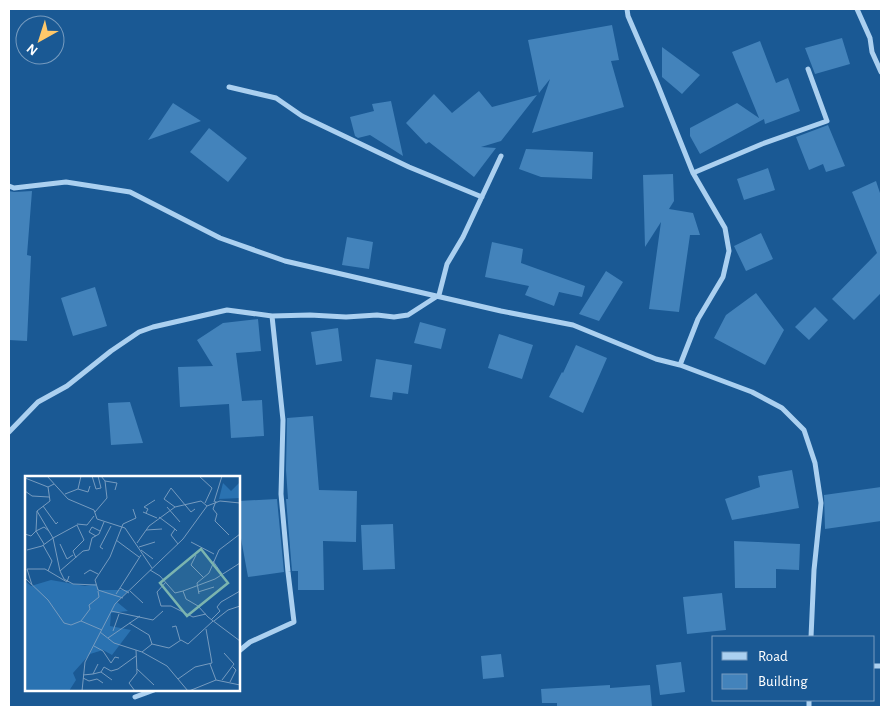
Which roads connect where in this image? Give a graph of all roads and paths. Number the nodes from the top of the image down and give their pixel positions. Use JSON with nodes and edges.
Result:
{"nodes":[{"id":1,"x":627,"y":9,"type":"edge"},
{"id":2,"x":857,"y":9,"type":"edge"},
{"id":3,"x":808,"y":69,"type":"dead end"},
{"id":4,"x":881,"y":72,"type":"edge"},
{"id":5,"x":229,"y":87,"type":"dead end"},
{"id":6,"x":501,"y":156,"type":"dead end"},
{"id":7,"x":693,"y":173,"type":"junction"},
{"id":8,"x":9,"y":186,"type":"edge"},
{"id":9,"x":482,"y":197,"type":"junction"},
{"id":10,"x":439,"y":295,"type":"junction"},
{"id":11,"x":272,"y":316,"type":"junction"},
{"id":12,"x":680,"y":365,"type":"junction"},
{"id":13,"x":9,"y":432,"type":"edge"},
{"id":14,"x":811,"y":636,"type":"edge"},
{"id":15,"x":240,"y":650,"type":"edge"},
{"id":16,"x":151,"y":691,"type":"edge"},
{"id":17,"x":135,"y":697,"type":"dead end"}],
"edges":[{"from":1,"to":7,"type":"street"},
{"from":2,"to":4,"type":"street"},
{"from":3,"to":7,"type":"street"},
{"from":5,"to":9,"type":"street"},
{"from":6,"to":9,"type":"street"},
{"from":7,"to":12,"type":"street"},
{"from":8,"to":10,"type":"street"},
{"from":9,"to":10,"type":"street"},
{"from":10,"to":11,"type":"street"},
{"from":10,"to":12,"type":"street"},
{"from":11,"to":13,"type":"street"},
{"from":11,"to":15,"type":"street"},
{"from":12,"to":14,"type":"street"},
{"from":16,"to":17,"type":"street"}]}
